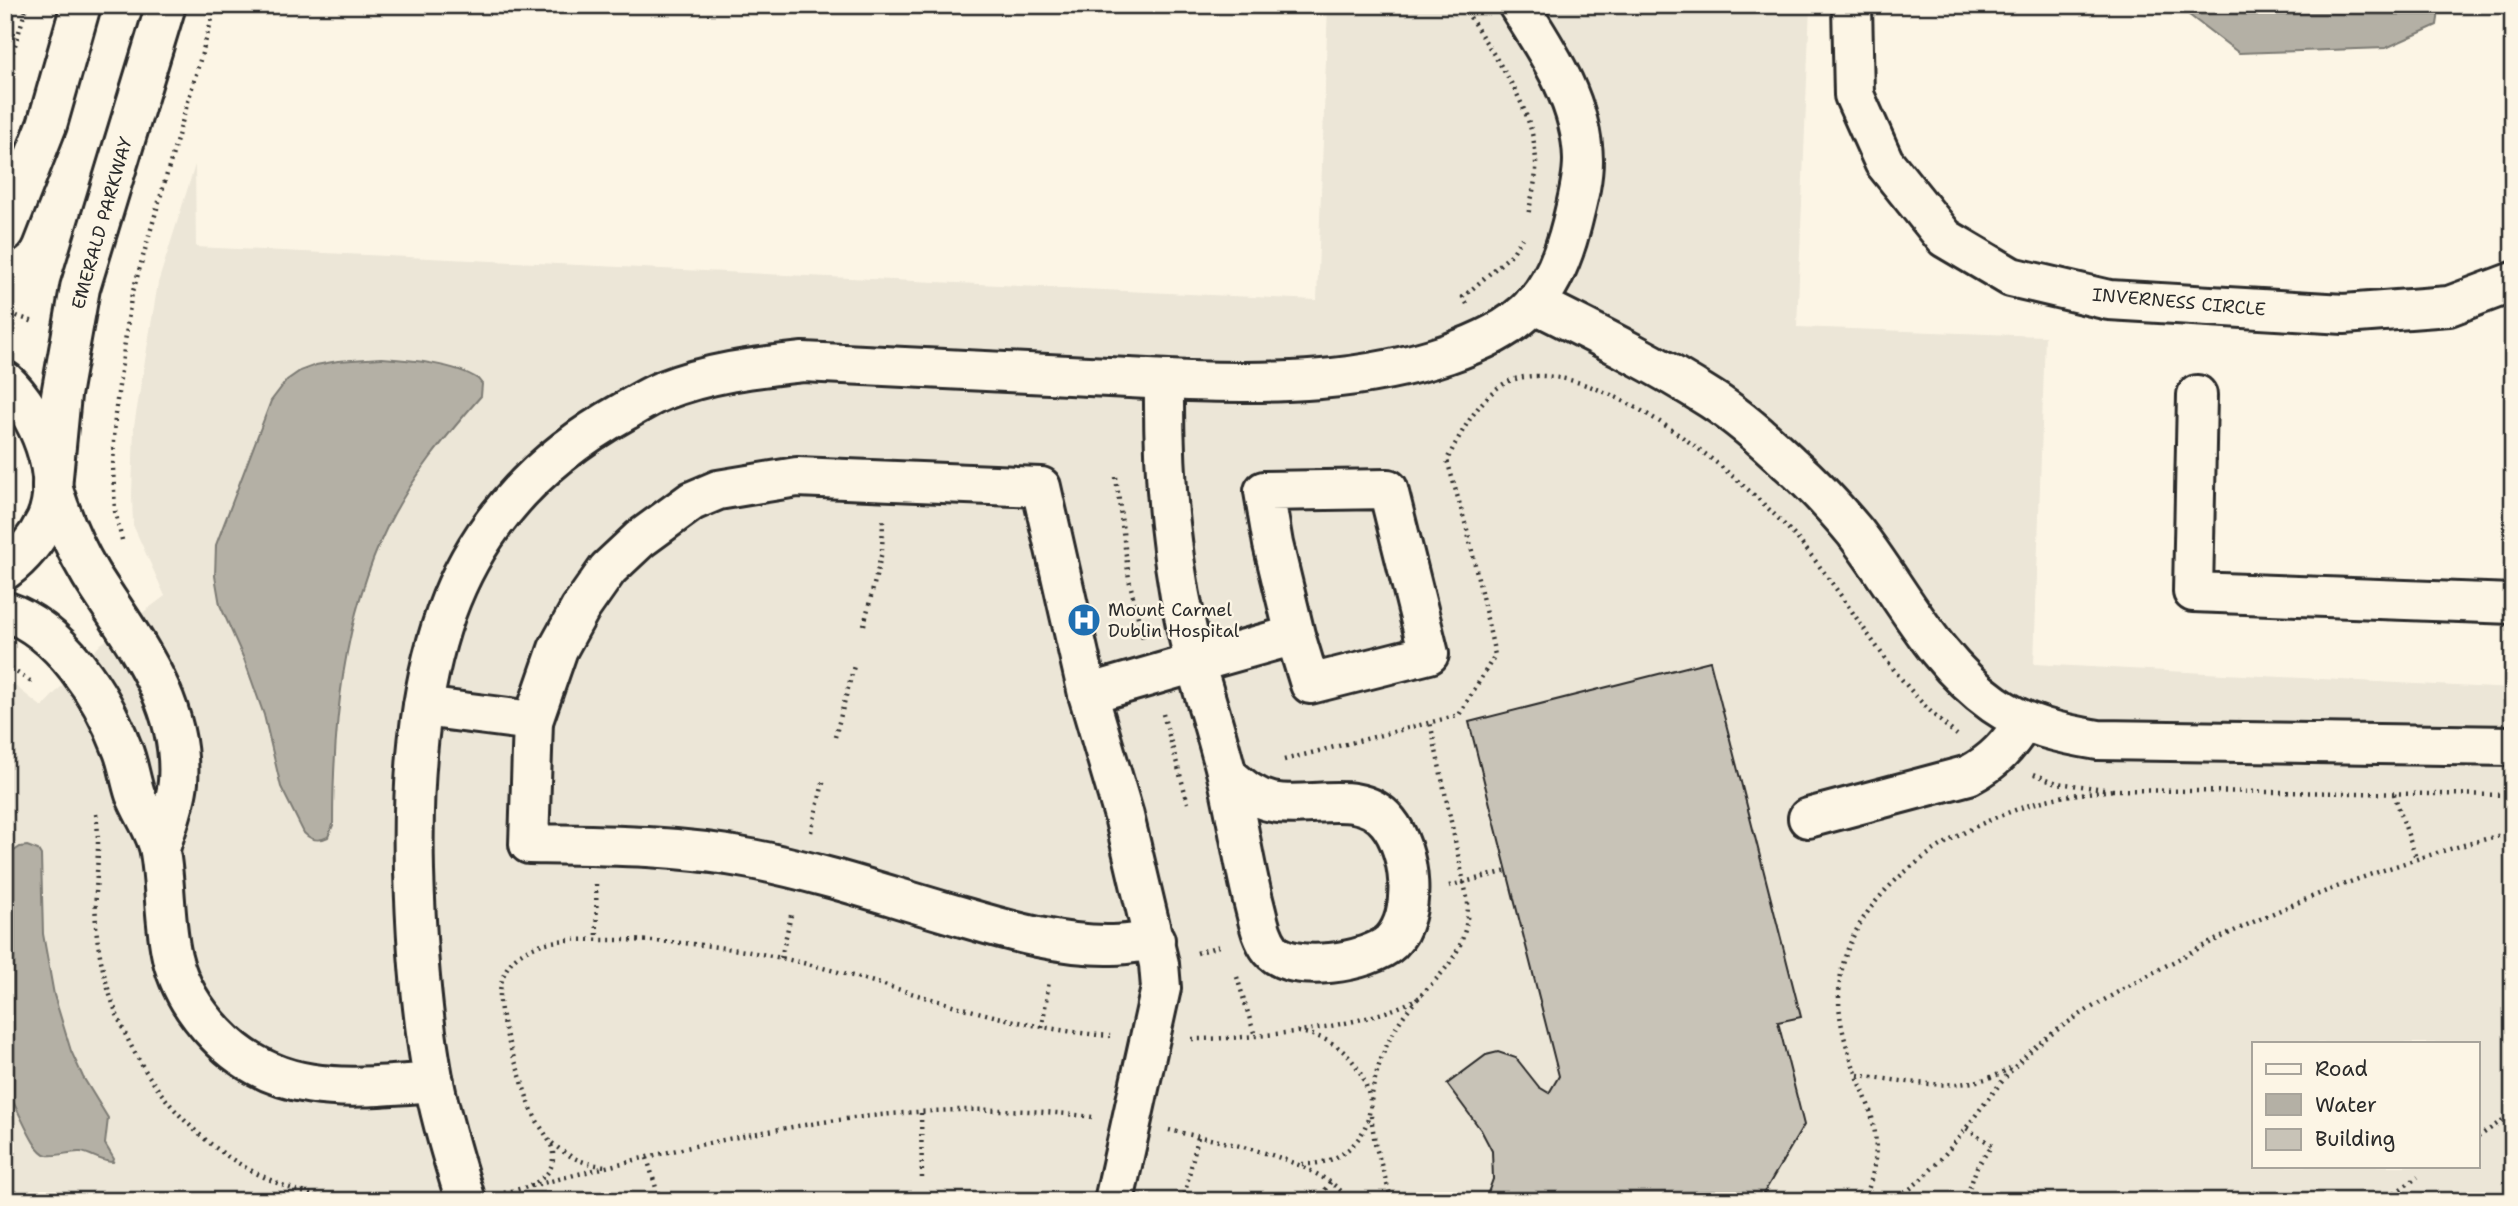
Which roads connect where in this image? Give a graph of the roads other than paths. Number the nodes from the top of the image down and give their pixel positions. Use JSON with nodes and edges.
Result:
{"nodes":[{"id":1,"x":81,"y":5,"type":"edge"},
{"id":2,"x":166,"y":5,"type":"edge"},
{"id":3,"x":1518,"y":5,"type":"edge"},
{"id":4,"x":1852,"y":5,"type":"edge"},
{"id":5,"x":5,"y":232,"type":"edge"},
{"id":6,"x":2513,"y":282,"type":"edge"},
{"id":7,"x":1534,"y":303,"type":"junction"},
{"id":8,"x":1164,"y":380,"type":"junction"},
{"id":9,"x":5,"y":381,"type":"edge"},
{"id":10,"x":2197,"y":395,"type":"dead end"},
{"id":11,"x":52,"y":487,"type":"junction"},
{"id":12,"x":5,"y":570,"type":"edge"},
{"id":13,"x":2513,"y":604,"type":"edge"},
{"id":14,"x":5,"y":611,"type":"edge"},
{"id":15,"x":1295,"y":635,"type":"junction"},
{"id":16,"x":1195,"y":663,"type":"junction"},
{"id":17,"x":1088,"y":694,"type":"junction"},
{"id":18,"x":424,"y":707,"type":"junction"},
{"id":19,"x":533,"y":721,"type":"junction"},
{"id":20,"x":2024,"y":721,"type":"junction"},
{"id":21,"x":2513,"y":746,"type":"edge"},
{"id":22,"x":1227,"y":775,"type":"junction"},
{"id":23,"x":1808,"y":818,"type":"dead end"},
{"id":24,"x":160,"y":849,"type":"junction"},
{"id":25,"x":1171,"y":948,"type":"junction"},
{"id":26,"x":434,"y":1082,"type":"junction"},
{"id":27,"x":466,"y":1201,"type":"edge"},
{"id":28,"x":1114,"y":1201,"type":"edge"}],
"edges":[{"from":1,"to":5,"type":"main road"},
{"from":2,"to":11,"type":"main road","name":"EMERALD PARKWAY"},
{"from":3,"to":7,"type":"main road"},
{"from":4,"to":6,"type":"main road","name":"INVERNESS CIRCLE"},
{"from":7,"to":8,"type":"main road"},
{"from":7,"to":20,"type":"main road"},
{"from":8,"to":16,"type":"main road"},
{"from":8,"to":18,"type":"main road"},
{"from":9,"to":11,"type":"main road"},
{"from":10,"to":13,"type":"main road"},
{"from":11,"to":12,"type":"main road","name":"EMERALD PARKWAY"},
{"from":11,"to":24,"type":"main road"},
{"from":14,"to":24,"type":"main road"},
{"from":15,"to":15,"type":"main road"},
{"from":15,"to":16,"type":"main road"},
{"from":16,"to":17,"type":"main road"},
{"from":16,"to":22,"type":"main road"},
{"from":17,"to":19,"type":"main road"},
{"from":17,"to":25,"type":"main road"},
{"from":18,"to":19,"type":"main road"},
{"from":18,"to":26,"type":"main road"},
{"from":19,"to":25,"type":"main road"},
{"from":20,"to":21,"type":"main road"},
{"from":20,"to":23,"type":"main road"},
{"from":22,"to":22,"type":"main road"},
{"from":24,"to":26,"type":"main road"},
{"from":25,"to":28,"type":"main road"},
{"from":26,"to":27,"type":"main road"}]}
